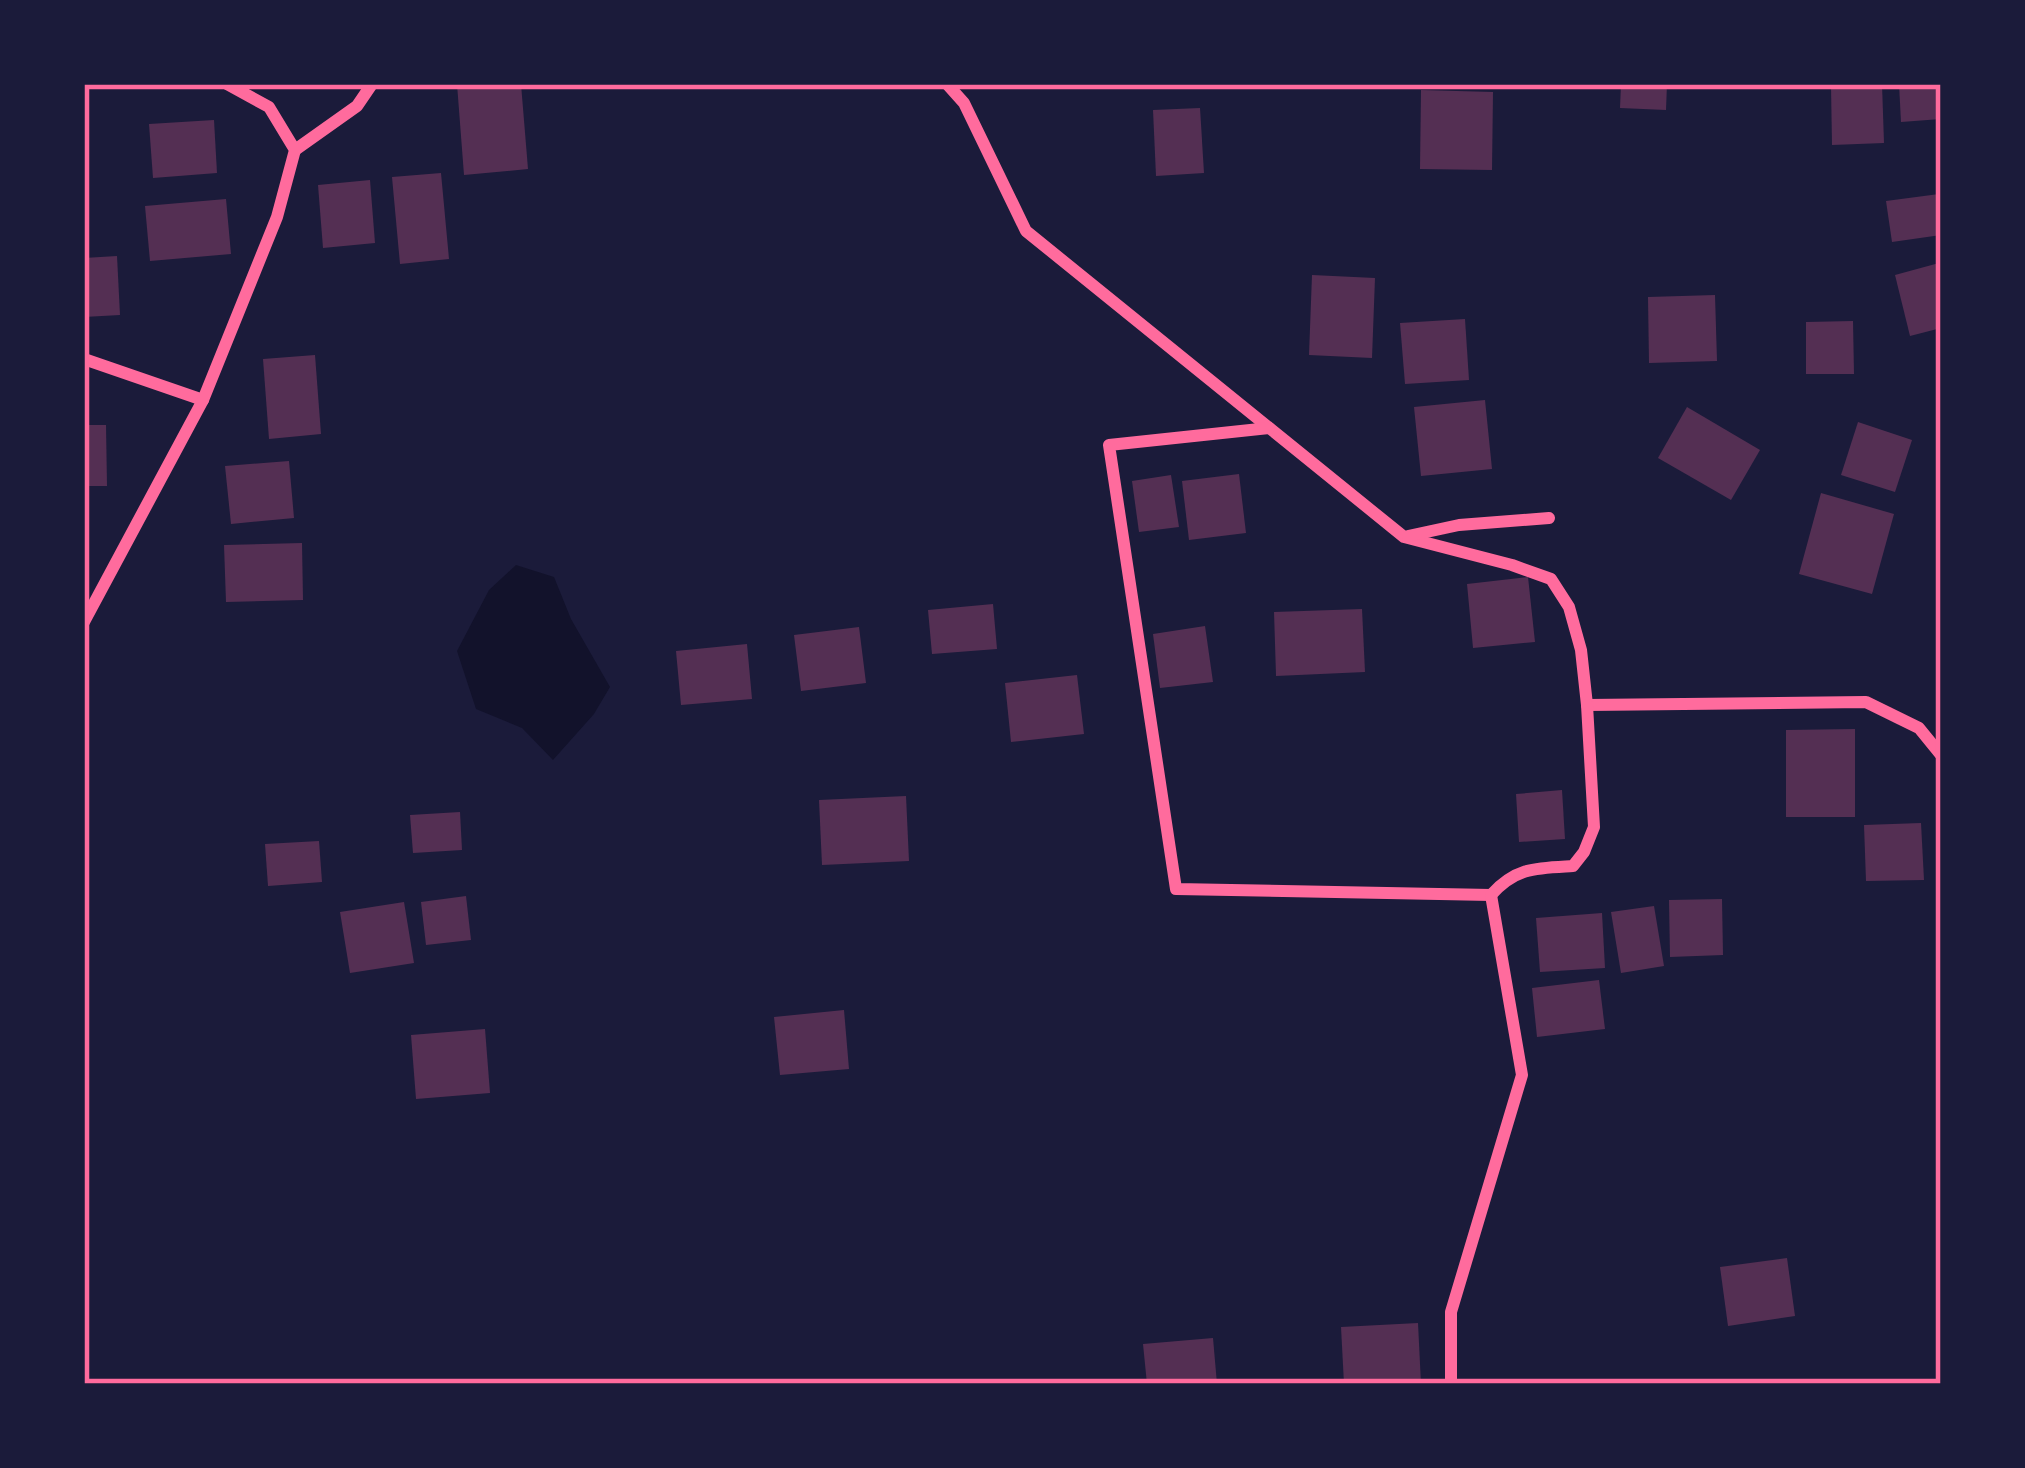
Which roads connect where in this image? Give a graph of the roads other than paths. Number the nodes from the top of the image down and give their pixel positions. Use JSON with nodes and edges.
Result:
{"nodes":[{"id":1,"x":227,"y":84,"type":"edge"},
{"id":2,"x":372,"y":84,"type":"edge"},
{"id":3,"x":947,"y":84,"type":"edge"},
{"id":4,"x":295,"y":150,"type":"junction"},
{"id":5,"x":84,"y":359,"type":"edge"},
{"id":6,"x":203,"y":400,"type":"junction"},
{"id":7,"x":1270,"y":428,"type":"junction"},
{"id":8,"x":1549,"y":518,"type":"dead end"},
{"id":9,"x":1460,"y":525,"type":"junction"},
{"id":10,"x":1403,"y":537,"type":"junction"},
{"id":11,"x":1436,"y":545,"type":"junction"},
{"id":12,"x":84,"y":622,"type":"edge"},
{"id":13,"x":1587,"y":704,"type":"junction"},
{"id":14,"x":1941,"y":755,"type":"edge"},
{"id":15,"x":1491,"y":895,"type":"junction"},
{"id":16,"x":1451,"y":1384,"type":"edge"}],
"edges":[{"from":1,"to":4,"type":"street"},
{"from":2,"to":4,"type":"street"},
{"from":3,"to":7,"type":"street"},
{"from":4,"to":6,"type":"street"},
{"from":5,"to":6,"type":"street"},
{"from":6,"to":12,"type":"street"},
{"from":7,"to":10,"type":"street"},
{"from":7,"to":15,"type":"street"},
{"from":8,"to":9,"type":"street"},
{"from":9,"to":10,"type":"street"},
{"from":9,"to":11,"type":"street"},
{"from":10,"to":11,"type":"street"},
{"from":11,"to":13,"type":"street"},
{"from":13,"to":14,"type":"street"},
{"from":13,"to":15,"type":"street"},
{"from":15,"to":16,"type":"street"}]}
